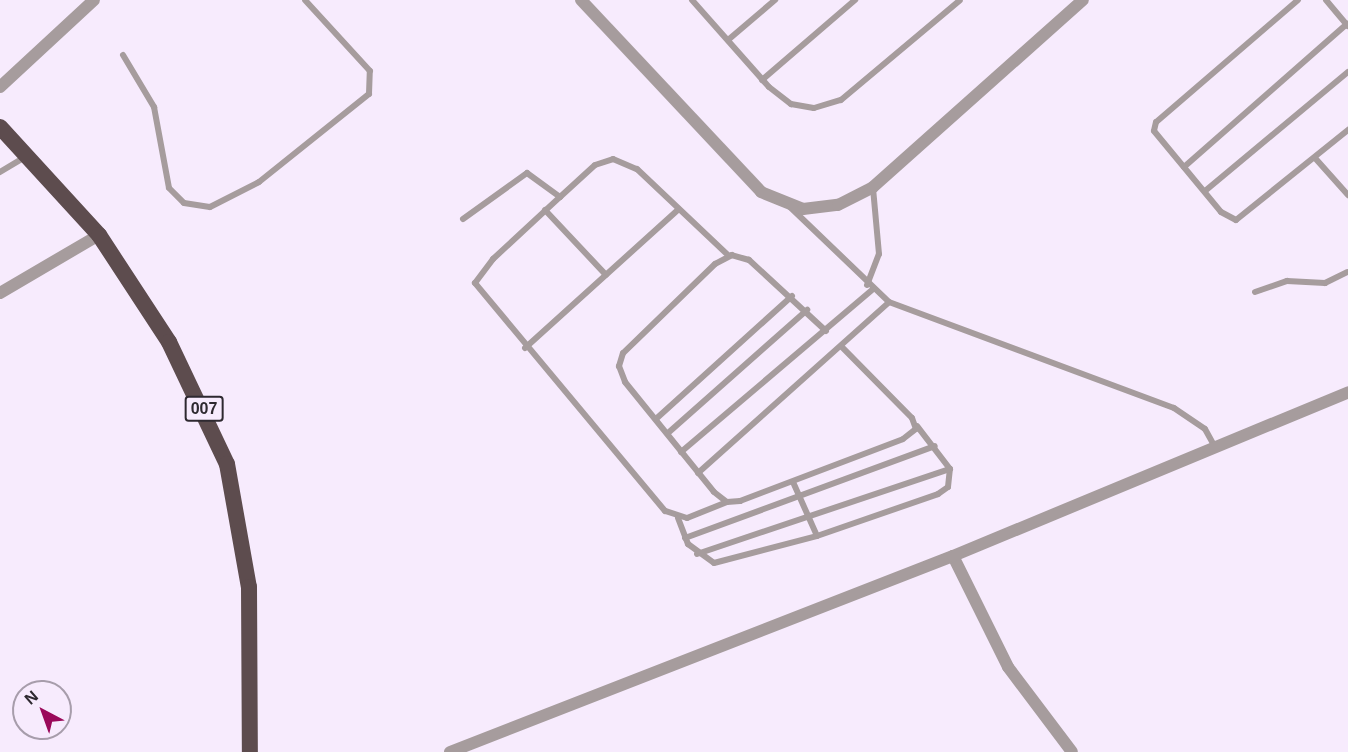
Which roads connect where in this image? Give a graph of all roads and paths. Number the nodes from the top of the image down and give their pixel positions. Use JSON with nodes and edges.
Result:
{"nodes":[{"id":1,"x":94,"y":0,"type":"edge"},
{"id":2,"x":305,"y":0,"type":"edge"},
{"id":3,"x":581,"y":0,"type":"edge"},
{"id":4,"x":775,"y":0,"type":"edge"},
{"id":5,"x":855,"y":0,"type":"edge"},
{"id":6,"x":960,"y":0,"type":"edge"},
{"id":7,"x":1083,"y":0,"type":"edge"},
{"id":8,"x":1298,"y":0,"type":"edge"},
{"id":9,"x":1326,"y":0,"type":"edge"},
{"id":10,"x":696,"y":1,"type":"edge"},
{"id":11,"x":1347,"y":25,"type":"edge"},
{"id":12,"x":728,"y":40,"type":"junction"},
{"id":13,"x":123,"y":55,"type":"dead end"},
{"id":14,"x":1348,"y":72,"type":"edge"},
{"id":15,"x":762,"y":80,"type":"junction"},
{"id":16,"x":0,"y":87,"type":"edge"},
{"id":17,"x":0,"y":127,"type":"edge"},
{"id":18,"x":1348,"y":130,"type":"edge"},
{"id":19,"x":28,"y":155,"type":"junction"},
{"id":20,"x":1315,"y":158,"type":"junction"},
{"id":21,"x":1184,"y":167,"type":"junction"},
{"id":22,"x":0,"y":172,"type":"edge"},
{"id":23,"x":873,"y":188,"type":"junction"},
{"id":24,"x":1205,"y":191,"type":"junction"},
{"id":25,"x":1348,"y":195,"type":"edge"},
{"id":26,"x":560,"y":197,"type":"junction"},
{"id":27,"x":790,"y":207,"type":"junction"},
{"id":28,"x":679,"y":209,"type":"junction"},
{"id":29,"x":545,"y":210,"type":"junction"},
{"id":30,"x":463,"y":219,"type":"dead end"},
{"id":31,"x":99,"y":235,"type":"junction"},
{"id":32,"x":728,"y":255,"type":"junction"},
{"id":33,"x":1348,"y":272,"type":"edge"},
{"id":34,"x":606,"y":275,"type":"junction"},
{"id":35,"x":869,"y":287,"type":"junction"},
{"id":36,"x":1255,"y":292,"type":"dead end"},
{"id":37,"x":0,"y":293,"type":"edge"},
{"id":38,"x":792,"y":296,"type":"junction"},
{"id":39,"x":889,"y":302,"type":"junction"},
{"id":40,"x":807,"y":310,"type":"junction"},
{"id":41,"x":826,"y":331,"type":"junction"},
{"id":42,"x":842,"y":347,"type":"junction"},
{"id":43,"x":525,"y":348,"type":"junction"},
{"id":44,"x":1348,"y":392,"type":"edge"},
{"id":45,"x":657,"y":418,"type":"junction"},
{"id":46,"x":917,"y":426,"type":"junction"},
{"id":47,"x":668,"y":433,"type":"junction"},
{"id":48,"x":935,"y":446,"type":"junction"},
{"id":49,"x":1217,"y":450,"type":"junction"},
{"id":50,"x":681,"y":452,"type":"junction"},
{"id":51,"x":950,"y":469,"type":"junction"},
{"id":52,"x":698,"y":473,"type":"junction"},
{"id":53,"x":793,"y":482,"type":"junction"},
{"id":54,"x":800,"y":497,"type":"junction"},
{"id":55,"x":728,"y":502,"type":"junction"},
{"id":56,"x":808,"y":515,"type":"junction"},
{"id":57,"x":678,"y":518,"type":"junction"},
{"id":58,"x":817,"y":536,"type":"junction"},
{"id":59,"x":685,"y":538,"type":"junction"},
{"id":60,"x":697,"y":554,"type":"junction"},
{"id":61,"x":953,"y":556,"type":"junction"},
{"id":62,"x":250,"y":752,"type":"edge"},
{"id":63,"x":450,"y":752,"type":"edge"},
{"id":64,"x":1072,"y":752,"type":"edge"}],
"edges":[{"from":1,"to":16,"type":"street"},
{"from":2,"to":13,"type":"lane"},
{"from":3,"to":27,"type":"street"},
{"from":4,"to":12,"type":"lane"},
{"from":5,"to":15,"type":"lane"},
{"from":6,"to":15,"type":"lane"},
{"from":7,"to":23,"type":"street"},
{"from":8,"to":21,"type":"lane"},
{"from":9,"to":11,"type":"lane"},
{"from":10,"to":12,"type":"lane"},
{"from":11,"to":21,"type":"lane"},
{"from":12,"to":15,"type":"lane"},
{"from":14,"to":24,"type":"lane"},
{"from":17,"to":19,"type":"highway","number":"007"},
{"from":18,"to":20,"type":"lane"},
{"from":19,"to":22,"type":"lane"},
{"from":19,"to":31,"type":"highway","number":"007"},
{"from":20,"to":24,"type":"lane"},
{"from":20,"to":25,"type":"lane"},
{"from":21,"to":24,"type":"lane"},
{"from":23,"to":27,"type":"street"},
{"from":23,"to":35,"type":"lane"},
{"from":26,"to":28,"type":"lane"},
{"from":26,"to":29,"type":"lane"},
{"from":26,"to":30,"type":"lane"},
{"from":27,"to":35,"type":"lane"},
{"from":28,"to":32,"type":"lane"},
{"from":28,"to":34,"type":"lane"},
{"from":29,"to":34,"type":"lane"},
{"from":29,"to":43,"type":"lane"},
{"from":31,"to":37,"type":"street"},
{"from":31,"to":62,"type":"highway","number":"007"},
{"from":32,"to":38,"type":"lane"},
{"from":32,"to":45,"type":"lane"},
{"from":33,"to":36,"type":"lane"},
{"from":34,"to":43,"type":"lane"},
{"from":35,"to":39,"type":"lane"},
{"from":35,"to":41,"type":"lane"},
{"from":38,"to":40,"type":"lane"},
{"from":38,"to":45,"type":"lane"},
{"from":39,"to":42,"type":"lane"},
{"from":39,"to":49,"type":"lane"},
{"from":40,"to":41,"type":"lane"},
{"from":40,"to":47,"type":"lane"},
{"from":41,"to":50,"type":"lane"},
{"from":42,"to":46,"type":"lane"},
{"from":42,"to":52,"type":"lane"},
{"from":43,"to":57,"type":"lane"},
{"from":44,"to":49,"type":"street"},
{"from":45,"to":47,"type":"lane"},
{"from":46,"to":48,"type":"lane"},
{"from":46,"to":53,"type":"lane"},
{"from":47,"to":50,"type":"lane"},
{"from":48,"to":51,"type":"lane"},
{"from":48,"to":54,"type":"lane"},
{"from":49,"to":61,"type":"street"},
{"from":50,"to":52,"type":"lane"},
{"from":51,"to":56,"type":"lane"},
{"from":51,"to":58,"type":"lane"},
{"from":52,"to":55,"type":"lane"},
{"from":53,"to":54,"type":"lane"},
{"from":53,"to":55,"type":"lane"},
{"from":54,"to":56,"type":"lane"},
{"from":54,"to":59,"type":"lane"},
{"from":55,"to":57,"type":"lane"},
{"from":56,"to":58,"type":"lane"},
{"from":56,"to":60,"type":"lane"},
{"from":57,"to":59,"type":"lane"},
{"from":58,"to":60,"type":"lane"},
{"from":59,"to":60,"type":"lane"},
{"from":61,"to":63,"type":"street"},
{"from":61,"to":64,"type":"street"}]}
